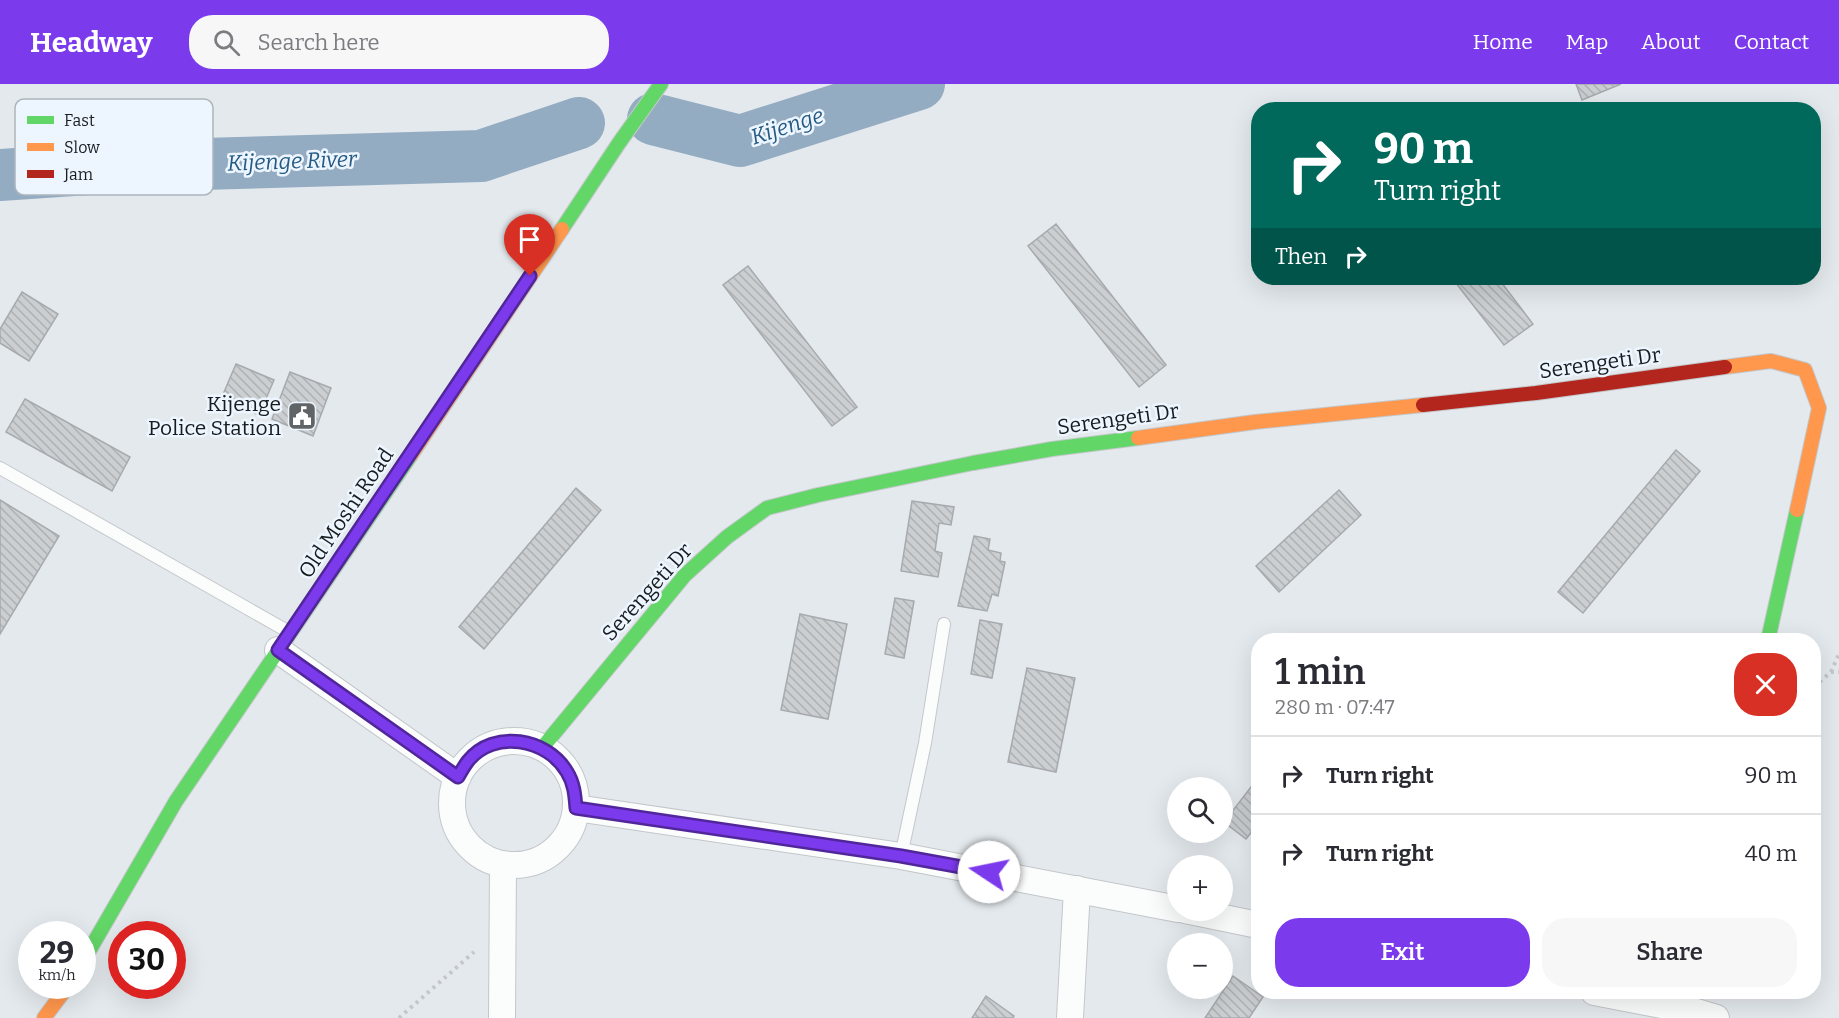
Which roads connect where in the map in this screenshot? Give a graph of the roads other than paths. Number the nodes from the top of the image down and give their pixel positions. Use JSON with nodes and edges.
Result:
{"nodes":[{"id":1,"x":658,"y":89,"type":"edge"},
{"id":2,"x":0,"y":468,"type":"edge"},
{"id":3,"x":944,"y":624,"type":"dead end"},
{"id":4,"x":1770,"y":633,"type":"edge"},
{"id":5,"x":284,"y":641,"type":"junction"},
{"id":6,"x":542,"y":748,"type":"junction"},
{"id":7,"x":458,"y":777,"type":"junction"},
{"id":8,"x":576,"y":808,"type":"junction"},
{"id":9,"x":901,"y":856,"type":"junction"},
{"id":10,"x":503,"y":865,"type":"junction"},
{"id":11,"x":1077,"y":889,"type":"junction"},
{"id":12,"x":1167,"y":907,"type":"edge"},
{"id":13,"x":1233,"y":920,"type":"edge"},
{"id":14,"x":1251,"y":924,"type":"edge"},
{"id":15,"x":96,"y":938,"type":"edge"},
{"id":16,"x":59,"y":999,"type":"edge"},
{"id":17,"x":64,"y":999,"type":"edge"},
{"id":18,"x":1644,"y":999,"type":"edge"},
{"id":19,"x":1702,"y":1007,"type":"edge"},
{"id":20,"x":44,"y":1018,"type":"edge"},
{"id":21,"x":56,"y":1018,"type":"edge"},
{"id":22,"x":502,"y":1018,"type":"edge"},
{"id":23,"x":1070,"y":1018,"type":"edge"}],
"edges":[{"from":1,"to":5,"type":"street","name":"Old Moshi Road"},
{"from":2,"to":5,"type":"lane"},
{"from":3,"to":9,"type":"lane"},
{"from":4,"to":6,"type":"street","name":"Serengeti Dr"},
{"from":5,"to":7,"type":"street"},
{"from":5,"to":15,"type":"street","name":"Old Moshi Road"},
{"from":6,"to":7,"type":"street"},
{"from":6,"to":8,"type":"street"},
{"from":7,"to":10,"type":"street"},
{"from":8,"to":9,"type":"street"},
{"from":8,"to":10,"type":"street"},
{"from":9,"to":11,"type":"street"},
{"from":10,"to":22,"type":"street"},
{"from":11,"to":12,"type":"street"},
{"from":11,"to":23,"type":"street"},
{"from":13,"to":14,"type":"street"},
{"from":16,"to":20,"type":"street"},
{"from":17,"to":21,"type":"street"},
{"from":18,"to":19,"type":"street"}]}
